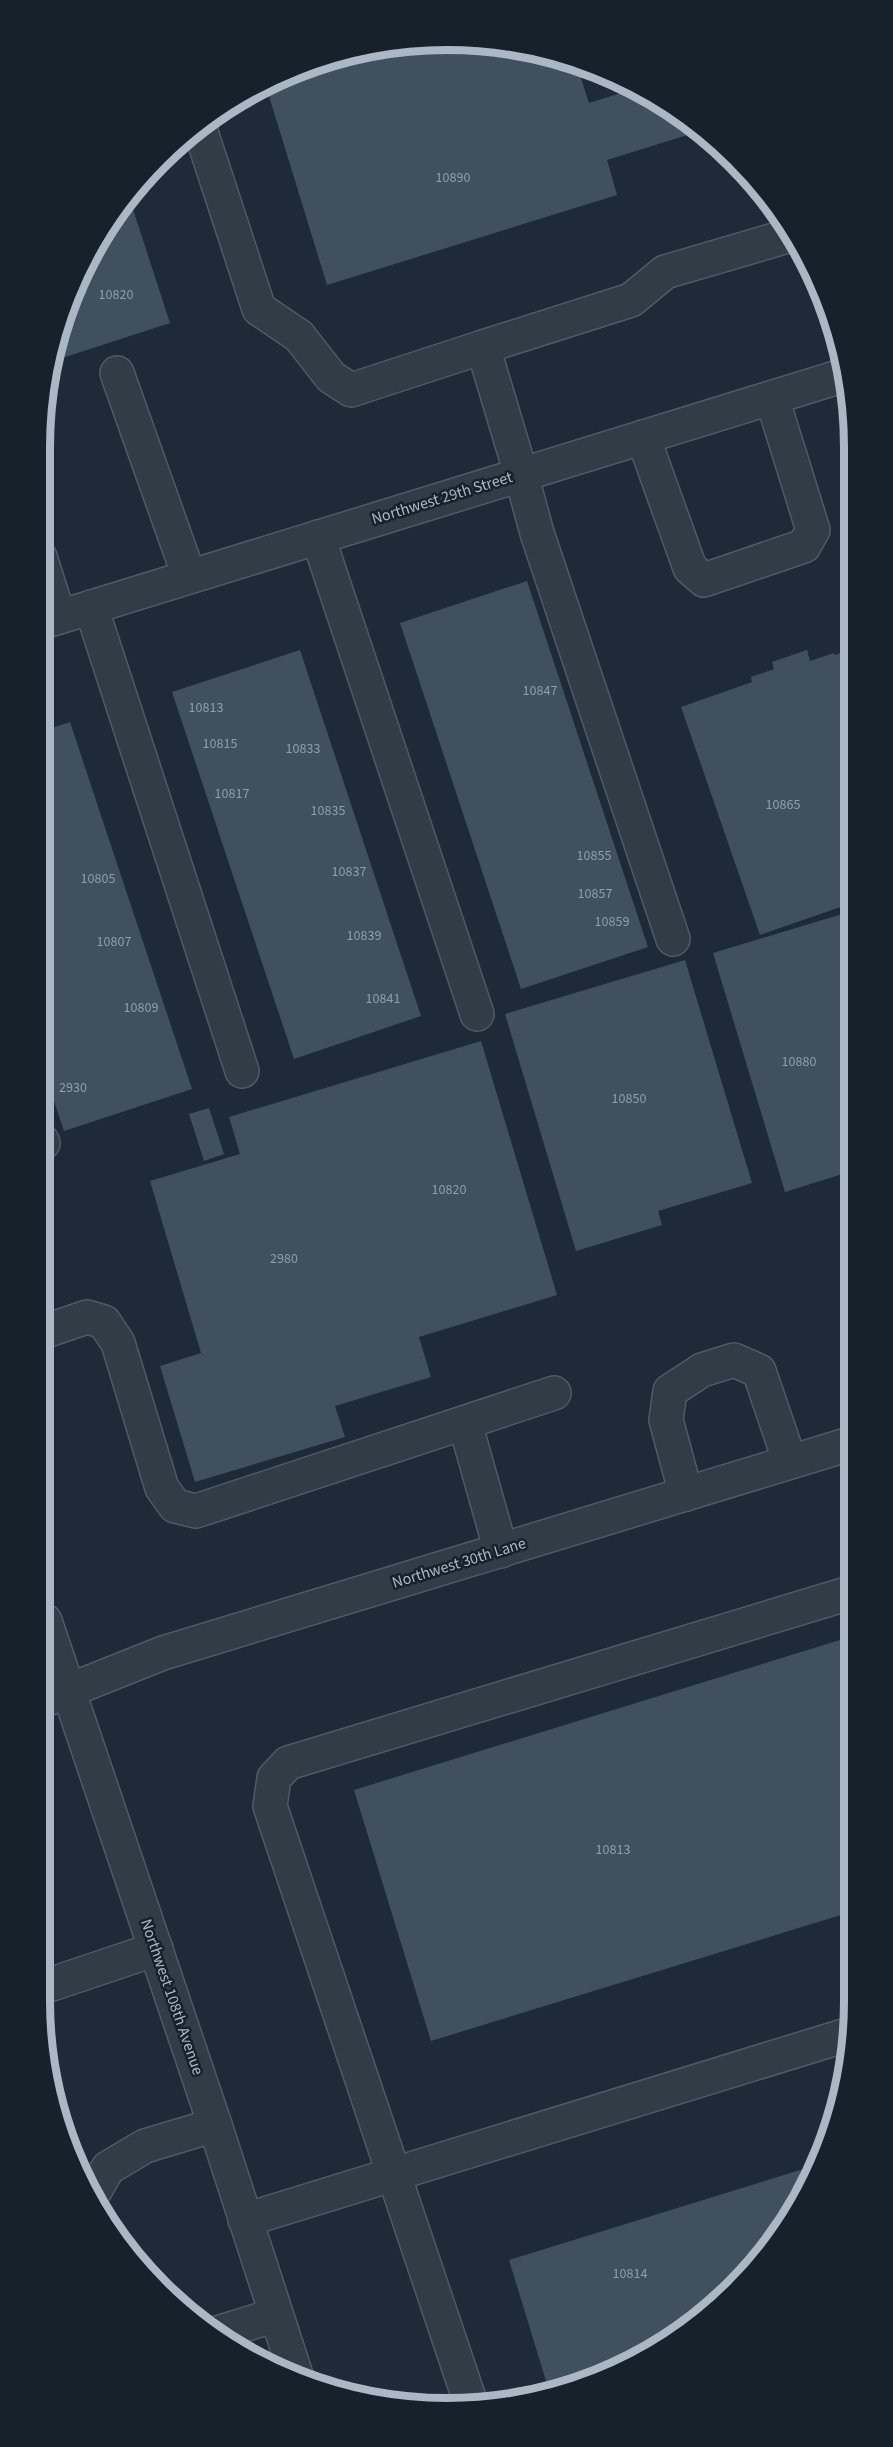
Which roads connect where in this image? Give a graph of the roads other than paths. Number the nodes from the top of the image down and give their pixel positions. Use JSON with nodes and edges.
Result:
{"nodes":[{"id":1,"x":202,"y":135,"type":"edge"},
{"id":2,"x":784,"y":237,"type":"edge"},
{"id":3,"x":483,"y":347,"type":"junction"},
{"id":4,"x":117,"y":373,"type":"dead end"},
{"id":5,"x":837,"y":377,"type":"edge"},
{"id":6,"x":772,"y":398,"type":"junction"},
{"id":7,"x":643,"y":437,"type":"junction"},
{"id":8,"x":521,"y":474,"type":"junction"},
{"id":9,"x":318,"y":537,"type":"junction"},
{"id":10,"x":189,"y":576,"type":"junction"},
{"id":11,"x":91,"y":607,"type":"junction"},
{"id":12,"x":50,"y":620,"type":"edge"},
{"id":13,"x":673,"y":939,"type":"dead end"},
{"id":14,"x":477,"y":1014,"type":"dead end"},
{"id":15,"x":242,"y":1071,"type":"dead end"},
{"id":16,"x":50,"y":1330,"type":"edge"},
{"id":17,"x":554,"y":1393,"type":"dead end"},
{"id":18,"x":465,"y":1423,"type":"junction"},
{"id":19,"x":844,"y":1446,"type":"edge"},
{"id":20,"x":790,"y":1462,"type":"junction"},
{"id":21,"x":686,"y":1494,"type":"junction"},
{"id":22,"x":501,"y":1551,"type":"junction"},
{"id":23,"x":844,"y":1595,"type":"edge"},
{"id":24,"x":50,"y":1655,"type":"edge"},
{"id":25,"x":56,"y":1696,"type":"edge"},
{"id":26,"x":156,"y":1949,"type":"junction"},
{"id":27,"x":50,"y":1985,"type":"edge"},
{"id":28,"x":842,"y":2036,"type":"edge"},
{"id":29,"x":215,"y":2125,"type":"junction"},
{"id":30,"x":393,"y":2172,"type":"junction"},
{"id":31,"x":97,"y":2188,"type":"edge"},
{"id":32,"x":245,"y":2220,"type":"junction"},
{"id":33,"x":276,"y":2315,"type":"junction"},
{"id":34,"x":225,"y":2331,"type":"edge"},
{"id":35,"x":293,"y":2366,"type":"edge"},
{"id":36,"x":469,"y":2397,"type":"edge"}],
"edges":[{"from":1,"to":3,"type":"street"},
{"from":2,"to":3,"type":"street"},
{"from":3,"to":8,"type":"street"},
{"from":4,"to":10,"type":"street"},
{"from":5,"to":6,"type":"street","name":"Northwest 29th Street"},
{"from":6,"to":7,"type":"street","name":"Northwest 29th Street"},
{"from":6,"to":7,"type":"street"},
{"from":7,"to":8,"type":"street","name":"Northwest 29th Street"},
{"from":8,"to":9,"type":"street","name":"Northwest 29th Street"},
{"from":8,"to":13,"type":"street"},
{"from":9,"to":10,"type":"street","name":"Northwest 29th Street"},
{"from":9,"to":14,"type":"street"},
{"from":10,"to":11,"type":"street","name":"Northwest 29th Street"},
{"from":11,"to":12,"type":"street","name":"Northwest 29th Street"},
{"from":11,"to":15,"type":"street"},
{"from":16,"to":18,"type":"street"},
{"from":17,"to":18,"type":"street"},
{"from":18,"to":22,"type":"street"},
{"from":19,"to":20,"type":"street","name":"Northwest 30th Lane"},
{"from":20,"to":21,"type":"street","name":"Northwest 30th Lane"},
{"from":20,"to":21,"type":"street"},
{"from":21,"to":22,"type":"street","name":"Northwest 30th Lane"},
{"from":22,"to":25,"type":"street","name":"Northwest 30th Lane"},
{"from":23,"to":30,"type":"street"},
{"from":24,"to":25,"type":"street","name":"Northwest 108th Avenue"},
{"from":25,"to":26,"type":"street","name":"Northwest 108th Avenue"},
{"from":26,"to":27,"type":"street"},
{"from":26,"to":29,"type":"street","name":"Northwest 108th Avenue"},
{"from":28,"to":30,"type":"street"},
{"from":29,"to":31,"type":"street"},
{"from":29,"to":32,"type":"street","name":"Northwest 108th Avenue"},
{"from":30,"to":32,"type":"street"},
{"from":30,"to":36,"type":"street"},
{"from":32,"to":33,"type":"street","name":"Northwest 108th Avenue"},
{"from":33,"to":34,"type":"street"},
{"from":33,"to":35,"type":"street","name":"Northwest 108th Avenue"}]}
